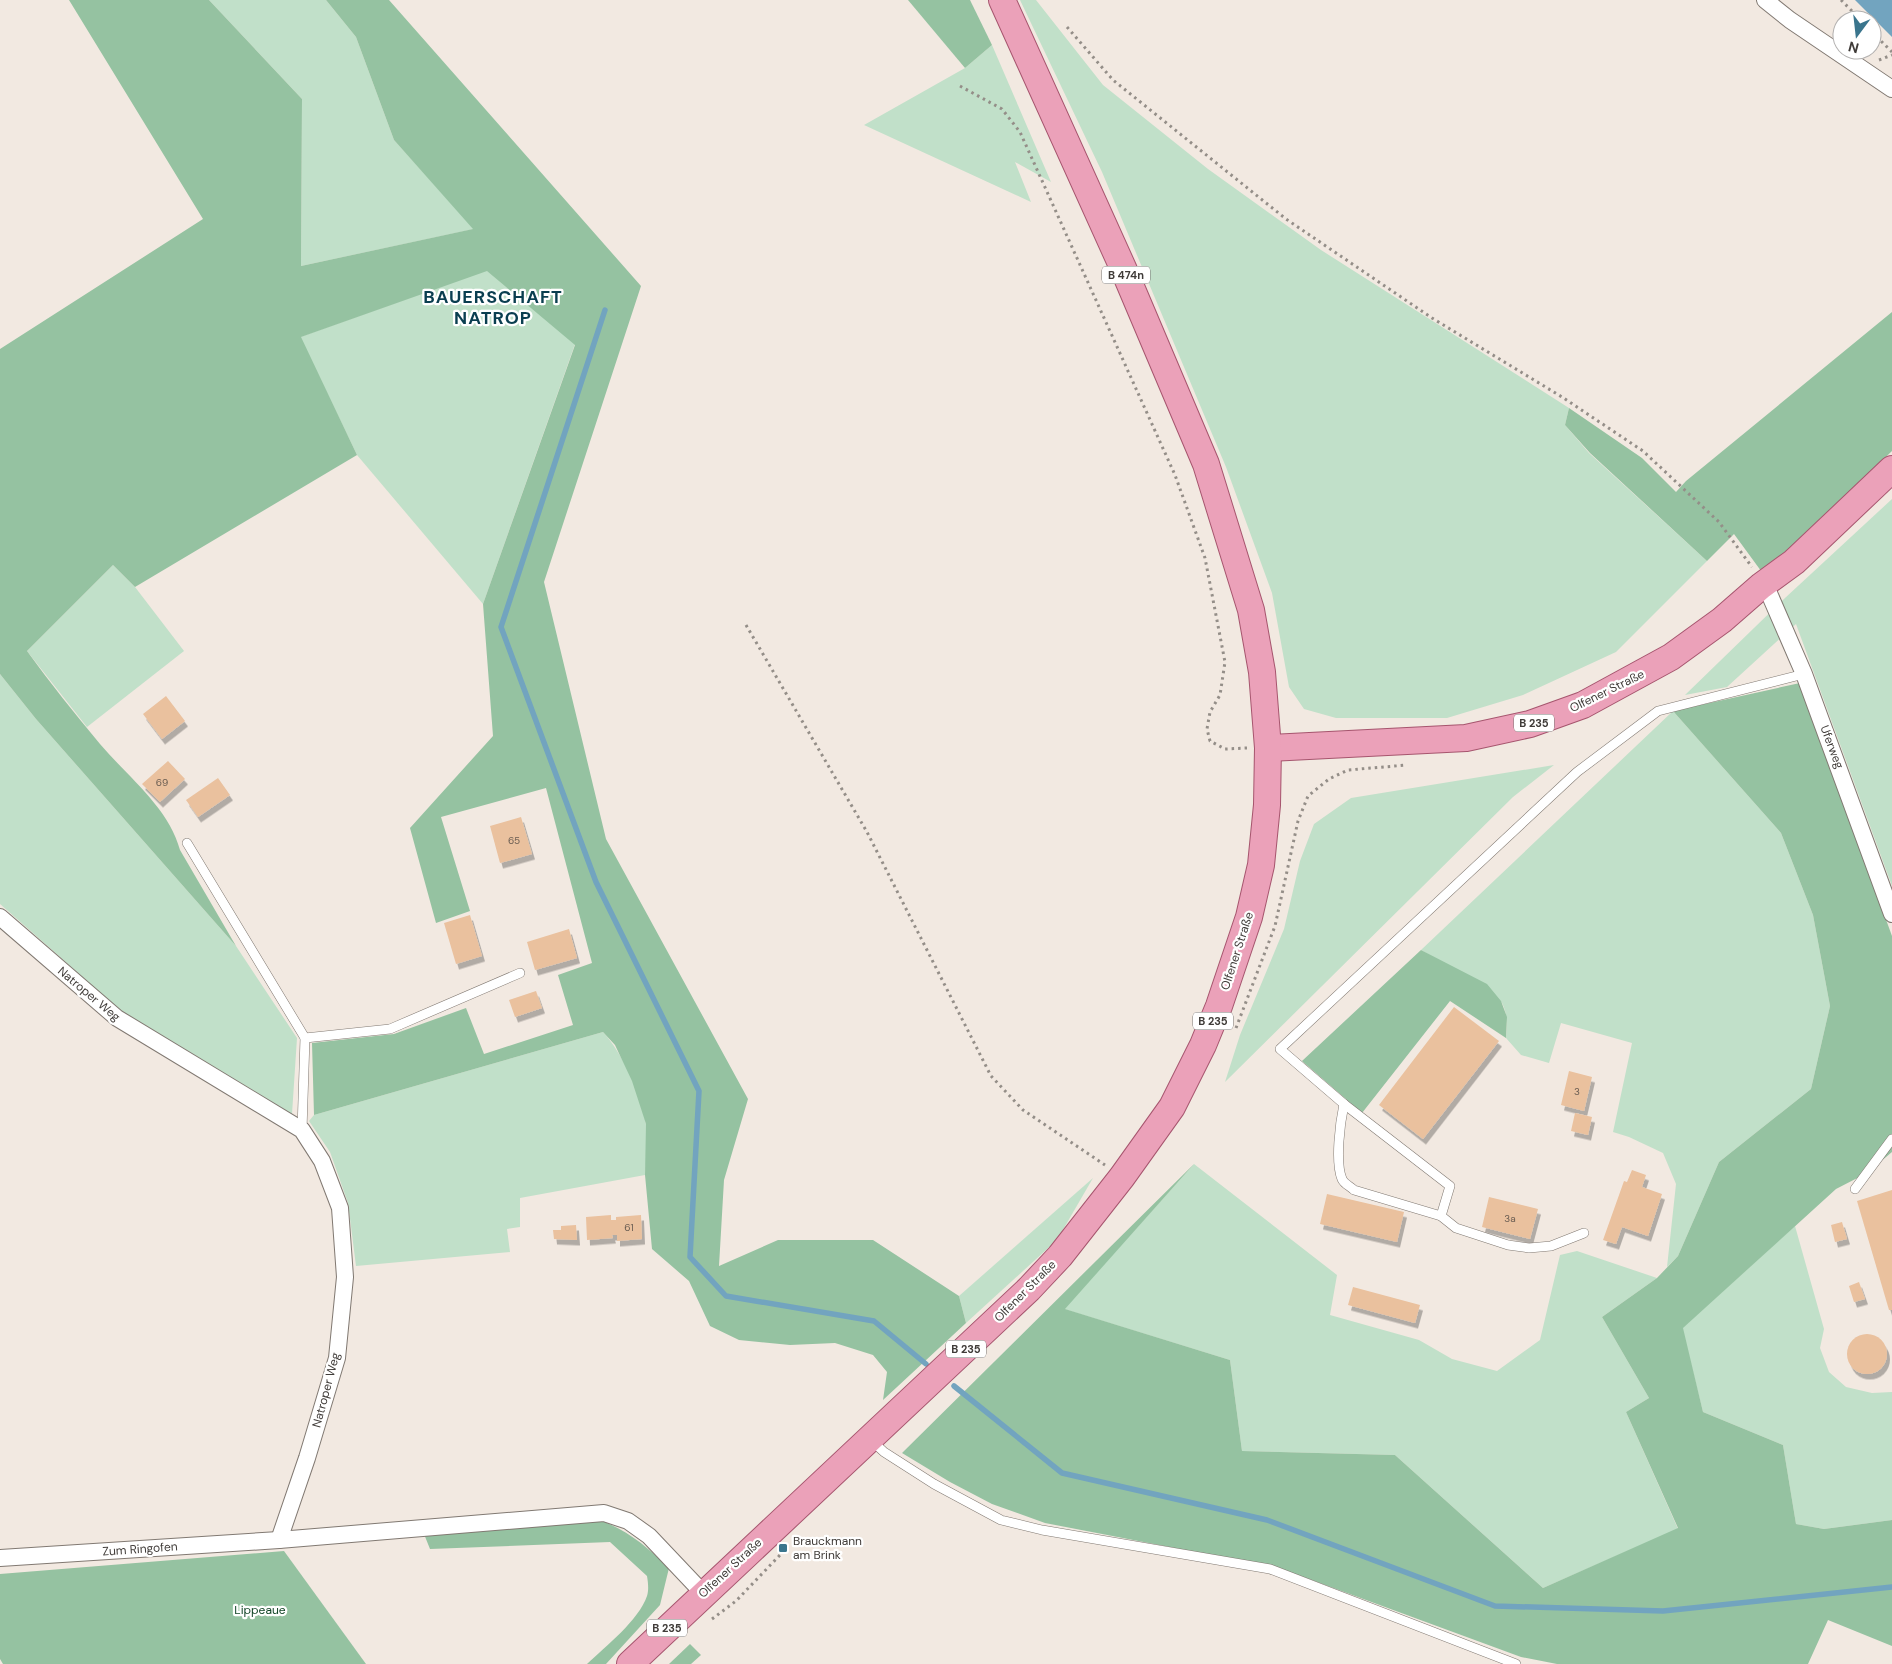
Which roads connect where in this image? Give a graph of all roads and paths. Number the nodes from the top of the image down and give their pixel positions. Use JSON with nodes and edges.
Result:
{"nodes":[{"id":1,"x":1002,"y":0,"type":"edge"},
{"id":2,"x":1765,"y":0,"type":"edge"},
{"id":3,"x":1841,"y":0,"type":"edge"},
{"id":4,"x":1850,"y":10,"type":"edge"},
{"id":5,"x":1067,"y":27,"type":"dead end"},
{"id":6,"x":1882,"y":42,"type":"edge"},
{"id":7,"x":1892,"y":52,"type":"edge"},
{"id":8,"x":960,"y":86,"type":"dead end"},
{"id":9,"x":1892,"y":89,"type":"edge"},
{"id":10,"x":1892,"y":468,"type":"edge"},
{"id":11,"x":1765,"y":584,"type":"junction"},
{"id":12,"x":746,"y":625,"type":"dead end"},
{"id":13,"x":1804,"y":674,"type":"junction"},
{"id":14,"x":1268,"y":748,"type":"junction"},
{"id":15,"x":187,"y":843,"type":"dead end"},
{"id":16,"x":1892,"y":914,"type":"edge"},
{"id":17,"x":0,"y":917,"type":"edge"},
{"id":18,"x":520,"y":973,"type":"dead end"},
{"id":19,"x":305,"y":1038,"type":"junction"},
{"id":20,"x":1344,"y":1104,"type":"junction"},
{"id":21,"x":302,"y":1130,"type":"junction"},
{"id":22,"x":1892,"y":1139,"type":"edge"},
{"id":23,"x":1122,"y":1177,"type":"junction"},
{"id":24,"x":1855,"y":1189,"type":"dead end"},
{"id":25,"x":1441,"y":1216,"type":"junction"},
{"id":26,"x":1584,"y":1233,"type":"dead end"},
{"id":27,"x":870,"y":1439,"type":"junction"},
{"id":28,"x":279,"y":1540,"type":"junction"},
{"id":29,"x":0,"y":1558,"type":"edge"},
{"id":30,"x":703,"y":1593,"type":"junction"},
{"id":31,"x":630,"y":1664,"type":"edge"},
{"id":32,"x":1516,"y":1664,"type":"edge"}],
"edges":[{"from":1,"to":14,"type":"main road","number":"B 474n"},
{"from":2,"to":9,"type":"street"},
{"from":3,"to":4,"type":"path"},
{"from":5,"to":11,"type":"path"},
{"from":6,"to":7,"type":"path"},
{"from":8,"to":14,"type":"path"},
{"from":10,"to":11,"type":"main road","name":"Olfener Straße","number":"B 235"},
{"from":11,"to":13,"type":"street","name":"Uferweg"},
{"from":11,"to":14,"type":"main road","name":"Olfener Straße","number":"B 235"},
{"from":12,"to":23,"type":"path"},
{"from":13,"to":16,"type":"street","name":"Uferweg"},
{"from":13,"to":20,"type":"lane"},
{"from":14,"to":23,"type":"main road","name":"Olfener Straße","number":"B 235"},
{"from":15,"to":19,"type":"lane"},
{"from":17,"to":21,"type":"street","name":"Natroper Weg"},
{"from":18,"to":19,"type":"lane"},
{"from":19,"to":21,"type":"lane"},
{"from":20,"to":25,"type":"lane"},
{"from":20,"to":25,"type":"lane"},
{"from":21,"to":28,"type":"street","name":"Natroper Weg"},
{"from":22,"to":24,"type":"lane"},
{"from":23,"to":27,"type":"main road","name":"Olfener Straße","number":"B 235"},
{"from":25,"to":26,"type":"lane"},
{"from":27,"to":30,"type":"main road","name":"Olfener Straße","number":"B 235"},
{"from":27,"to":32,"type":"lane"},
{"from":28,"to":29,"type":"street","name":"Zum Ringofen"},
{"from":28,"to":30,"type":"street"},
{"from":30,"to":31,"type":"main road","name":"Olfener Straße","number":"B 235"}]}
